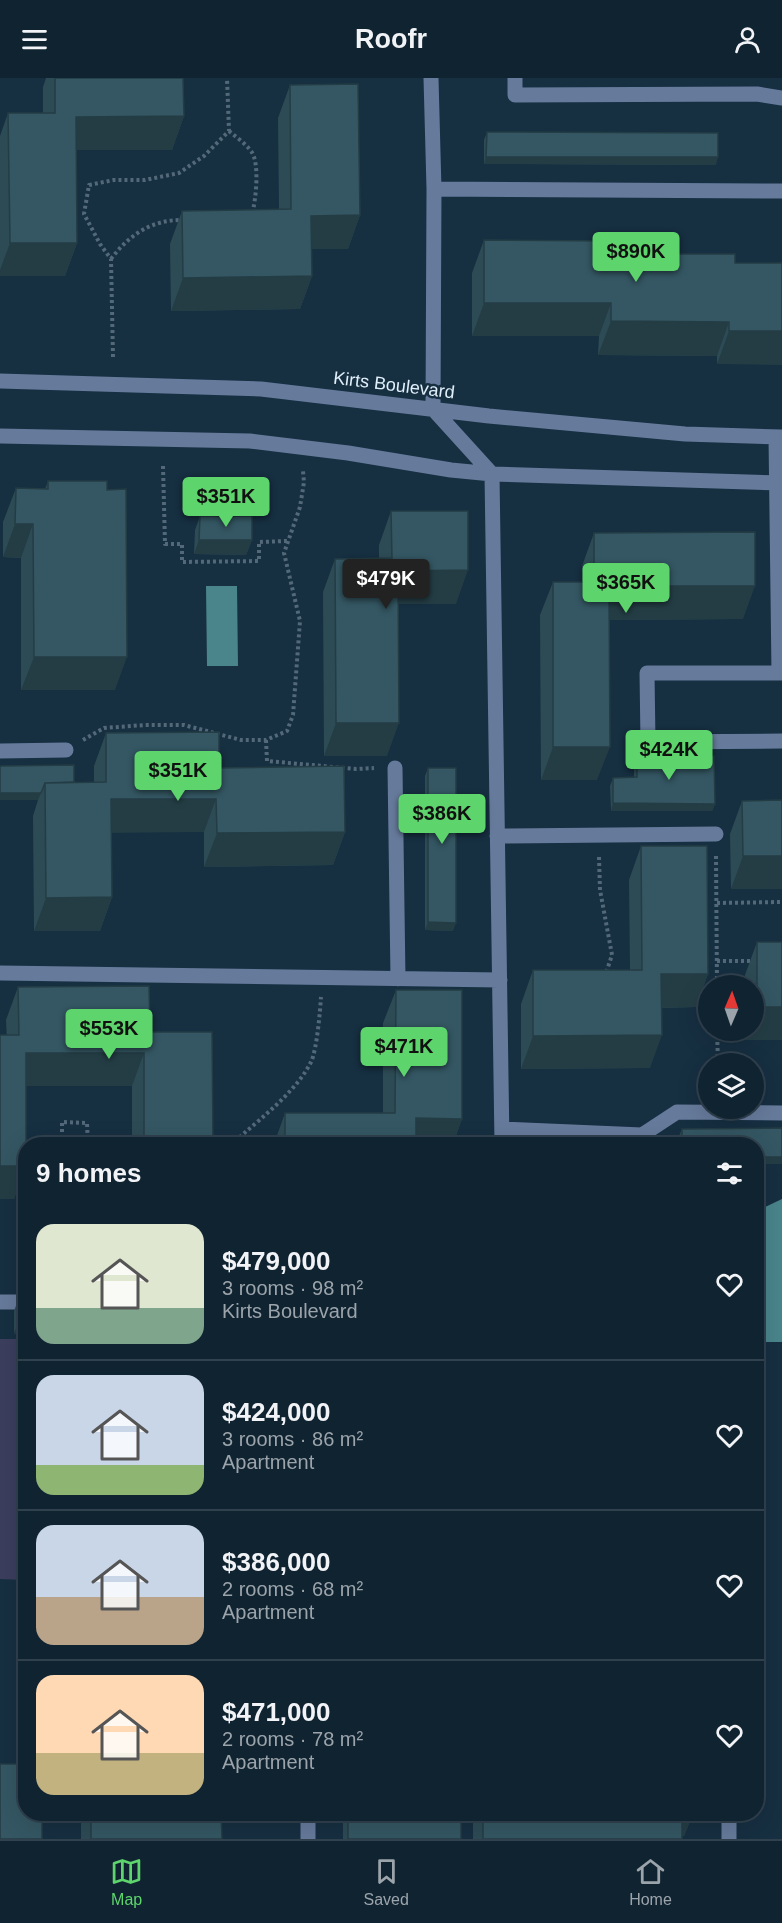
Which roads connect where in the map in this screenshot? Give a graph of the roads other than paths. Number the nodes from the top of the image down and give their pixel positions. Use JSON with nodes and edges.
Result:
{"nodes":[{"id":1,"x":431,"y":78,"type":"edge"},
{"id":2,"x":515,"y":78,"type":"edge"},
{"id":3,"x":782,"y":98,"type":"edge"},
{"id":4,"x":434,"y":189,"type":"junction"},
{"id":5,"x":782,"y":191,"type":"edge"},
{"id":6,"x":0,"y":381,"type":"edge"},
{"id":7,"x":433,"y":409,"type":"junction"},
{"id":8,"x":0,"y":436,"type":"edge"},
{"id":9,"x":779,"y":437,"type":"edge"},
{"id":10,"x":492,"y":474,"type":"junction"},
{"id":11,"x":779,"y":483,"type":"edge"},
{"id":12,"x":780,"y":673,"type":"edge"},
{"id":13,"x":782,"y":741,"type":"edge"},
{"id":14,"x":66,"y":750,"type":"road end"},
{"id":15,"x":0,"y":751,"type":"edge"},
{"id":16,"x":395,"y":768,"type":"road end"},
{"id":17,"x":716,"y":834,"type":"road end"},
{"id":18,"x":497,"y":836,"type":"junction"},
{"id":19,"x":0,"y":973,"type":"edge"},
{"id":20,"x":398,"y":979,"type":"junction"},
{"id":21,"x":500,"y":980,"type":"junction"},
{"id":22,"x":782,"y":1113,"type":"edge"},
{"id":23,"x":502,"y":1128,"type":"junction"},
{"id":24,"x":502,"y":1137,"type":"edge"},
{"id":25,"x":0,"y":1302,"type":"edge"},
{"id":26,"x":18,"y":1302,"type":"edge"},
{"id":27,"x":308,"y":1821,"type":"edge"},
{"id":28,"x":729,"y":1821,"type":"edge"},
{"id":29,"x":308,"y":1839,"type":"edge"},
{"id":30,"x":729,"y":1839,"type":"edge"}],
"edges":[{"from":1,"to":4,"type":"street"},
{"from":2,"to":3,"type":"street"},
{"from":4,"to":5,"type":"street"},
{"from":4,"to":7,"type":"street"},
{"from":6,"to":7,"type":"street","name":"Kirts Boulevard"},
{"from":7,"to":9,"type":"street","name":"Kirts Boulevard"},
{"from":7,"to":10,"type":"street"},
{"from":8,"to":10,"type":"street"},
{"from":9,"to":11,"type":"street"},
{"from":10,"to":11,"type":"street"},
{"from":10,"to":18,"type":"street"},
{"from":11,"to":12,"type":"street"},
{"from":12,"to":13,"type":"street"},
{"from":14,"to":15,"type":"street"},
{"from":16,"to":20,"type":"street"},
{"from":17,"to":18,"type":"street"},
{"from":18,"to":21,"type":"street"},
{"from":19,"to":20,"type":"street"},
{"from":20,"to":21,"type":"street"},
{"from":21,"to":23,"type":"street"},
{"from":22,"to":23,"type":"street"},
{"from":23,"to":24,"type":"street"},
{"from":25,"to":26,"type":"street"},
{"from":27,"to":29,"type":"street"},
{"from":28,"to":30,"type":"street"}]}
